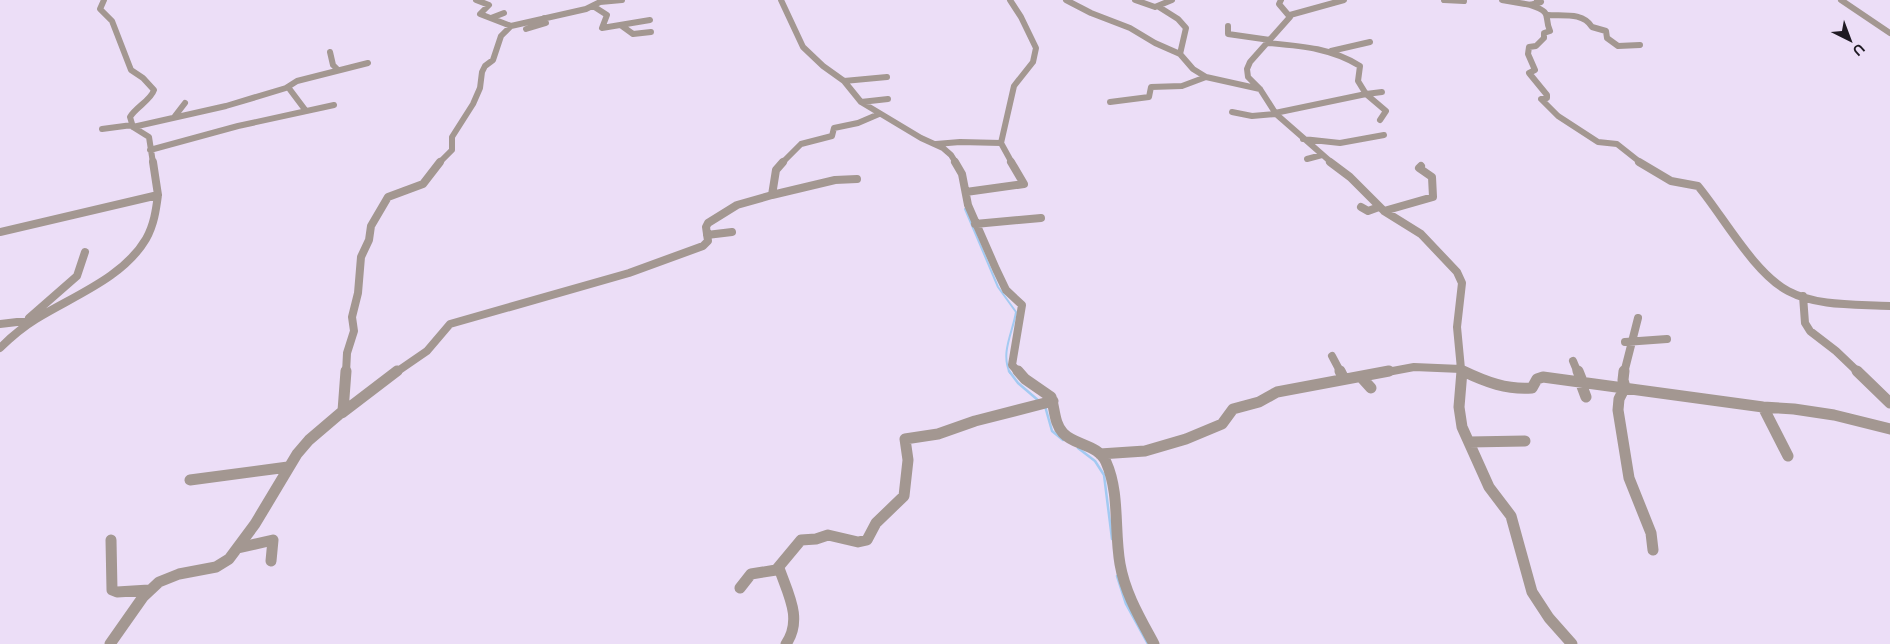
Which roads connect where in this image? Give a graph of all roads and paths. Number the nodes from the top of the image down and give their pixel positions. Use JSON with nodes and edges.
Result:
{"nodes":[{"id":1,"x":104,"y":0,"type":"edge"},
{"id":2,"x":476,"y":0,"type":"edge"},
{"id":3,"x":622,"y":0,"type":"edge"},
{"id":4,"x":781,"y":0,"type":"edge"},
{"id":5,"x":1010,"y":0,"type":"edge"},
{"id":6,"x":1066,"y":0,"type":"edge"},
{"id":7,"x":1135,"y":0,"type":"edge"},
{"id":8,"x":1172,"y":0,"type":"edge"},
{"id":9,"x":1281,"y":0,"type":"edge"},
{"id":10,"x":1344,"y":0,"type":"edge"},
{"id":11,"x":1444,"y":0,"type":"edge"},
{"id":12,"x":1502,"y":0,"type":"edge"},
{"id":13,"x":1537,"y":0,"type":"edge"},
{"id":14,"x":1841,"y":0,"type":"edge"},
{"id":15,"x":1464,"y":1,"type":"edge"},
{"id":16,"x":596,"y":3,"type":"edge"},
{"id":17,"x":1530,"y":5,"type":"junction"},
{"id":18,"x":1159,"y":7,"type":"junction"},
{"id":19,"x":504,"y":13,"type":"dead end"},
{"id":20,"x":1290,"y":15,"type":"junction"},
{"id":21,"x":1548,"y":15,"type":"junction"},
{"id":22,"x":490,"y":18,"type":"junction"},
{"id":23,"x":544,"y":18,"type":"junction"},
{"id":24,"x":650,"y":20,"type":"dead end"},
{"id":25,"x":511,"y":26,"type":"junction"},
{"id":26,"x":622,"y":26,"type":"junction"},
{"id":27,"x":1228,"y":26,"type":"dead end"},
{"id":28,"x":1614,"y":28,"type":"dead end"},
{"id":29,"x":526,"y":29,"type":"dead end"},
{"id":30,"x":1602,"y":29,"type":"junction"},
{"id":31,"x":651,"y":32,"type":"dead end"},
{"id":32,"x":1890,"y":32,"type":"edge"},
{"id":33,"x":1269,"y":42,"type":"junction"},
{"id":34,"x":1370,"y":42,"type":"dead end"},
{"id":35,"x":1640,"y":45,"type":"dead end"},
{"id":36,"x":330,"y":52,"type":"dead end"},
{"id":37,"x":1331,"y":52,"type":"junction"},
{"id":38,"x":1180,"y":54,"type":"junction"},
{"id":39,"x":368,"y":64,"type":"dead end"},
{"id":40,"x":338,"y":70,"type":"junction"},
{"id":41,"x":887,"y":77,"type":"dead end"},
{"id":42,"x":1206,"y":77,"type":"junction"},
{"id":43,"x":844,"y":81,"type":"junction"},
{"id":44,"x":288,"y":87,"type":"junction"},
{"id":45,"x":1260,"y":90,"type":"junction"},
{"id":46,"x":1382,"y":92,"type":"dead end"},
{"id":47,"x":1366,"y":94,"type":"junction"},
{"id":48,"x":888,"y":99,"type":"dead end"},
{"id":49,"x":861,"y":102,"type":"junction"},
{"id":50,"x":1110,"y":102,"type":"dead end"},
{"id":51,"x":185,"y":103,"type":"dead end"},
{"id":52,"x":334,"y":105,"type":"dead end"},
{"id":53,"x":306,"y":111,"type":"junction"},
{"id":54,"x":1232,"y":112,"type":"dead end"},
{"id":55,"x":879,"y":114,"type":"junction"},
{"id":56,"x":1276,"y":114,"type":"junction"},
{"id":57,"x":175,"y":116,"type":"junction"},
{"id":58,"x":1380,"y":120,"type":"dead end"},
{"id":59,"x":133,"y":126,"type":"junction"},
{"id":60,"x":102,"y":130,"type":"dead end"},
{"id":61,"x":1384,"y":135,"type":"dead end"},
{"id":62,"x":1303,"y":139,"type":"junction"},
{"id":63,"x":1001,"y":143,"type":"junction"},
{"id":64,"x":936,"y":144,"type":"junction"},
{"id":65,"x":150,"y":150,"type":"junction"},
{"id":66,"x":1322,"y":155,"type":"junction"},
{"id":67,"x":1306,"y":158,"type":"dead end"},
{"id":68,"x":1421,"y":166,"type":"dead end"},
{"id":69,"x":857,"y":180,"type":"dead end"},
{"id":70,"x":966,"y":192,"type":"junction"},
{"id":71,"x":158,"y":195,"type":"junction"},
{"id":72,"x":772,"y":195,"type":"junction"},
{"id":73,"x":1361,"y":207,"type":"dead end"},
{"id":74,"x":1382,"y":209,"type":"junction"},
{"id":75,"x":1041,"y":218,"type":"dead end"},
{"id":76,"x":975,"y":224,"type":"junction"},
{"id":77,"x":0,"y":232,"type":"edge"},
{"id":78,"x":732,"y":232,"type":"dead end"},
{"id":79,"x":707,"y":235,"type":"junction"},
{"id":80,"x":85,"y":252,"type":"dead end"},
{"id":81,"x":1804,"y":296,"type":"junction"},
{"id":82,"x":1890,"y":306,"type":"edge"},
{"id":83,"x":1635,"y":317,"type":"dead end"},
{"id":84,"x":31,"y":320,"type":"junction"},
{"id":85,"x":0,"y":324,"type":"edge"},
{"id":86,"x":1667,"y":339,"type":"dead end"},
{"id":87,"x":1628,"y":343,"type":"junction"},
{"id":88,"x":0,"y":348,"type":"edge"},
{"id":89,"x":1332,"y":356,"type":"dead end"},
{"id":90,"x":1573,"y":361,"type":"dead end"},
{"id":91,"x":1461,"y":371,"type":"junction"},
{"id":92,"x":1362,"y":377,"type":"junction"},
{"id":93,"x":1344,"y":379,"type":"junction"},
{"id":94,"x":1581,"y":381,"type":"junction"},
{"id":95,"x":1620,"y":387,"type":"junction"},
{"id":96,"x":1371,"y":388,"type":"dead end"},
{"id":97,"x":1586,"y":397,"type":"dead end"},
{"id":98,"x":1051,"y":402,"type":"junction"},
{"id":99,"x":1890,"y":403,"type":"edge"},
{"id":100,"x":1763,"y":407,"type":"junction"},
{"id":101,"x":342,"y":413,"type":"junction"},
{"id":102,"x":1890,"y":429,"type":"edge"},
{"id":103,"x":1525,"y":441,"type":"dead end"},
{"id":104,"x":1469,"y":442,"type":"junction"},
{"id":105,"x":1100,"y":454,"type":"junction"},
{"id":106,"x":1788,"y":456,"type":"dead end"},
{"id":107,"x":288,"y":466,"type":"junction"},
{"id":108,"x":190,"y":480,"type":"dead end"},
{"id":109,"x":111,"y":540,"type":"dead end"},
{"id":110,"x":238,"y":548,"type":"junction"},
{"id":111,"x":1653,"y":550,"type":"dead end"},
{"id":112,"x":272,"y":561,"type":"dead end"},
{"id":113,"x":779,"y":568,"type":"junction"},
{"id":114,"x":740,"y":588,"type":"dead end"},
{"id":115,"x":149,"y":590,"type":"junction"},
{"id":116,"x":110,"y":644,"type":"edge"},
{"id":117,"x":786,"y":644,"type":"edge"},
{"id":118,"x":1154,"y":644,"type":"edge"},
{"id":119,"x":1572,"y":644,"type":"edge"}],
"edges":[{"from":1,"to":59,"type":"street"},
{"from":2,"to":22,"type":"street"},
{"from":3,"to":16,"type":"street"},
{"from":4,"to":43,"type":"street"},
{"from":5,"to":63,"type":"street"},
{"from":6,"to":38,"type":"street"},
{"from":7,"to":18,"type":"street"},
{"from":8,"to":18,"type":"street"},
{"from":9,"to":20,"type":"street"},
{"from":10,"to":20,"type":"street"},
{"from":11,"to":15,"type":"street"},
{"from":12,"to":17,"type":"street"},
{"from":13,"to":17,"type":"street"},
{"from":14,"to":32,"type":"street"},
{"from":16,"to":23,"type":"street"},
{"from":16,"to":26,"type":"street"},
{"from":17,"to":21,"type":"street"},
{"from":18,"to":38,"type":"street"},
{"from":19,"to":22,"type":"street"},
{"from":20,"to":33,"type":"street"},
{"from":21,"to":30,"type":"street"},
{"from":21,"to":81,"type":"street"},
{"from":22,"to":25,"type":"street"},
{"from":23,"to":25,"type":"street"},
{"from":23,"to":29,"type":"street"},
{"from":24,"to":26,"type":"street"},
{"from":25,"to":101,"type":"street"},
{"from":26,"to":31,"type":"street"},
{"from":27,"to":33,"type":"street"},
{"from":28,"to":30,"type":"street"},
{"from":30,"to":35,"type":"street"},
{"from":33,"to":37,"type":"street"},
{"from":33,"to":45,"type":"street"},
{"from":34,"to":37,"type":"street"},
{"from":36,"to":40,"type":"street"},
{"from":37,"to":47,"type":"street"},
{"from":38,"to":42,"type":"street"},
{"from":39,"to":40,"type":"street"},
{"from":40,"to":44,"type":"street"},
{"from":41,"to":43,"type":"street"},
{"from":42,"to":45,"type":"street"},
{"from":42,"to":50,"type":"street"},
{"from":43,"to":49,"type":"street"},
{"from":44,"to":53,"type":"street"},
{"from":44,"to":57,"type":"street"},
{"from":45,"to":56,"type":"street"},
{"from":46,"to":47,"type":"street"},
{"from":47,"to":56,"type":"street"},
{"from":47,"to":58,"type":"street"},
{"from":48,"to":49,"type":"street"},
{"from":49,"to":55,"type":"street"},
{"from":51,"to":57,"type":"street"},
{"from":52,"to":53,"type":"street"},
{"from":53,"to":65,"type":"street"},
{"from":54,"to":56,"type":"street"},
{"from":55,"to":64,"type":"street"},
{"from":55,"to":72,"type":"street"},
{"from":56,"to":62,"type":"street"},
{"from":57,"to":59,"type":"street"},
{"from":59,"to":60,"type":"street"},
{"from":59,"to":65,"type":"street"},
{"from":61,"to":62,"type":"street"},
{"from":62,"to":66,"type":"street"},
{"from":63,"to":64,"type":"street"},
{"from":63,"to":70,"type":"street"},
{"from":64,"to":70,"type":"street"},
{"from":65,"to":71,"type":"street"},
{"from":66,"to":67,"type":"street"},
{"from":66,"to":74,"type":"street"},
{"from":68,"to":74,"type":"street"},
{"from":69,"to":72,"type":"street"},
{"from":70,"to":76,"type":"street"},
{"from":71,"to":77,"type":"street"},
{"from":71,"to":84,"type":"street"},
{"from":72,"to":79,"type":"street"},
{"from":73,"to":74,"type":"street"},
{"from":74,"to":91,"type":"street"},
{"from":75,"to":76,"type":"street"},
{"from":76,"to":98,"type":"street"},
{"from":78,"to":79,"type":"street"},
{"from":79,"to":101,"type":"street"},
{"from":80,"to":84,"type":"street"},
{"from":81,"to":82,"type":"street"},
{"from":81,"to":99,"type":"street"},
{"from":83,"to":87,"type":"street"},
{"from":84,"to":85,"type":"street"},
{"from":84,"to":88,"type":"street"},
{"from":86,"to":87,"type":"street"},
{"from":87,"to":95,"type":"street"},
{"from":89,"to":93,"type":"street"},
{"from":90,"to":94,"type":"street"},
{"from":91,"to":92,"type":"street"},
{"from":91,"to":94,"type":"street"},
{"from":91,"to":104,"type":"street"},
{"from":92,"to":93,"type":"street"},
{"from":92,"to":96,"type":"street"},
{"from":93,"to":105,"type":"street"},
{"from":94,"to":95,"type":"street"},
{"from":94,"to":97,"type":"street"},
{"from":95,"to":100,"type":"street"},
{"from":95,"to":111,"type":"street"},
{"from":98,"to":105,"type":"street"},
{"from":98,"to":113,"type":"street"},
{"from":100,"to":102,"type":"street"},
{"from":100,"to":106,"type":"street"},
{"from":101,"to":107,"type":"street"},
{"from":103,"to":104,"type":"street"},
{"from":104,"to":119,"type":"street"},
{"from":105,"to":118,"type":"street"},
{"from":107,"to":108,"type":"street"},
{"from":107,"to":110,"type":"street"},
{"from":109,"to":115,"type":"street"},
{"from":110,"to":112,"type":"street"},
{"from":110,"to":115,"type":"street"},
{"from":113,"to":114,"type":"street"},
{"from":113,"to":117,"type":"street"},
{"from":115,"to":116,"type":"street"}]}
